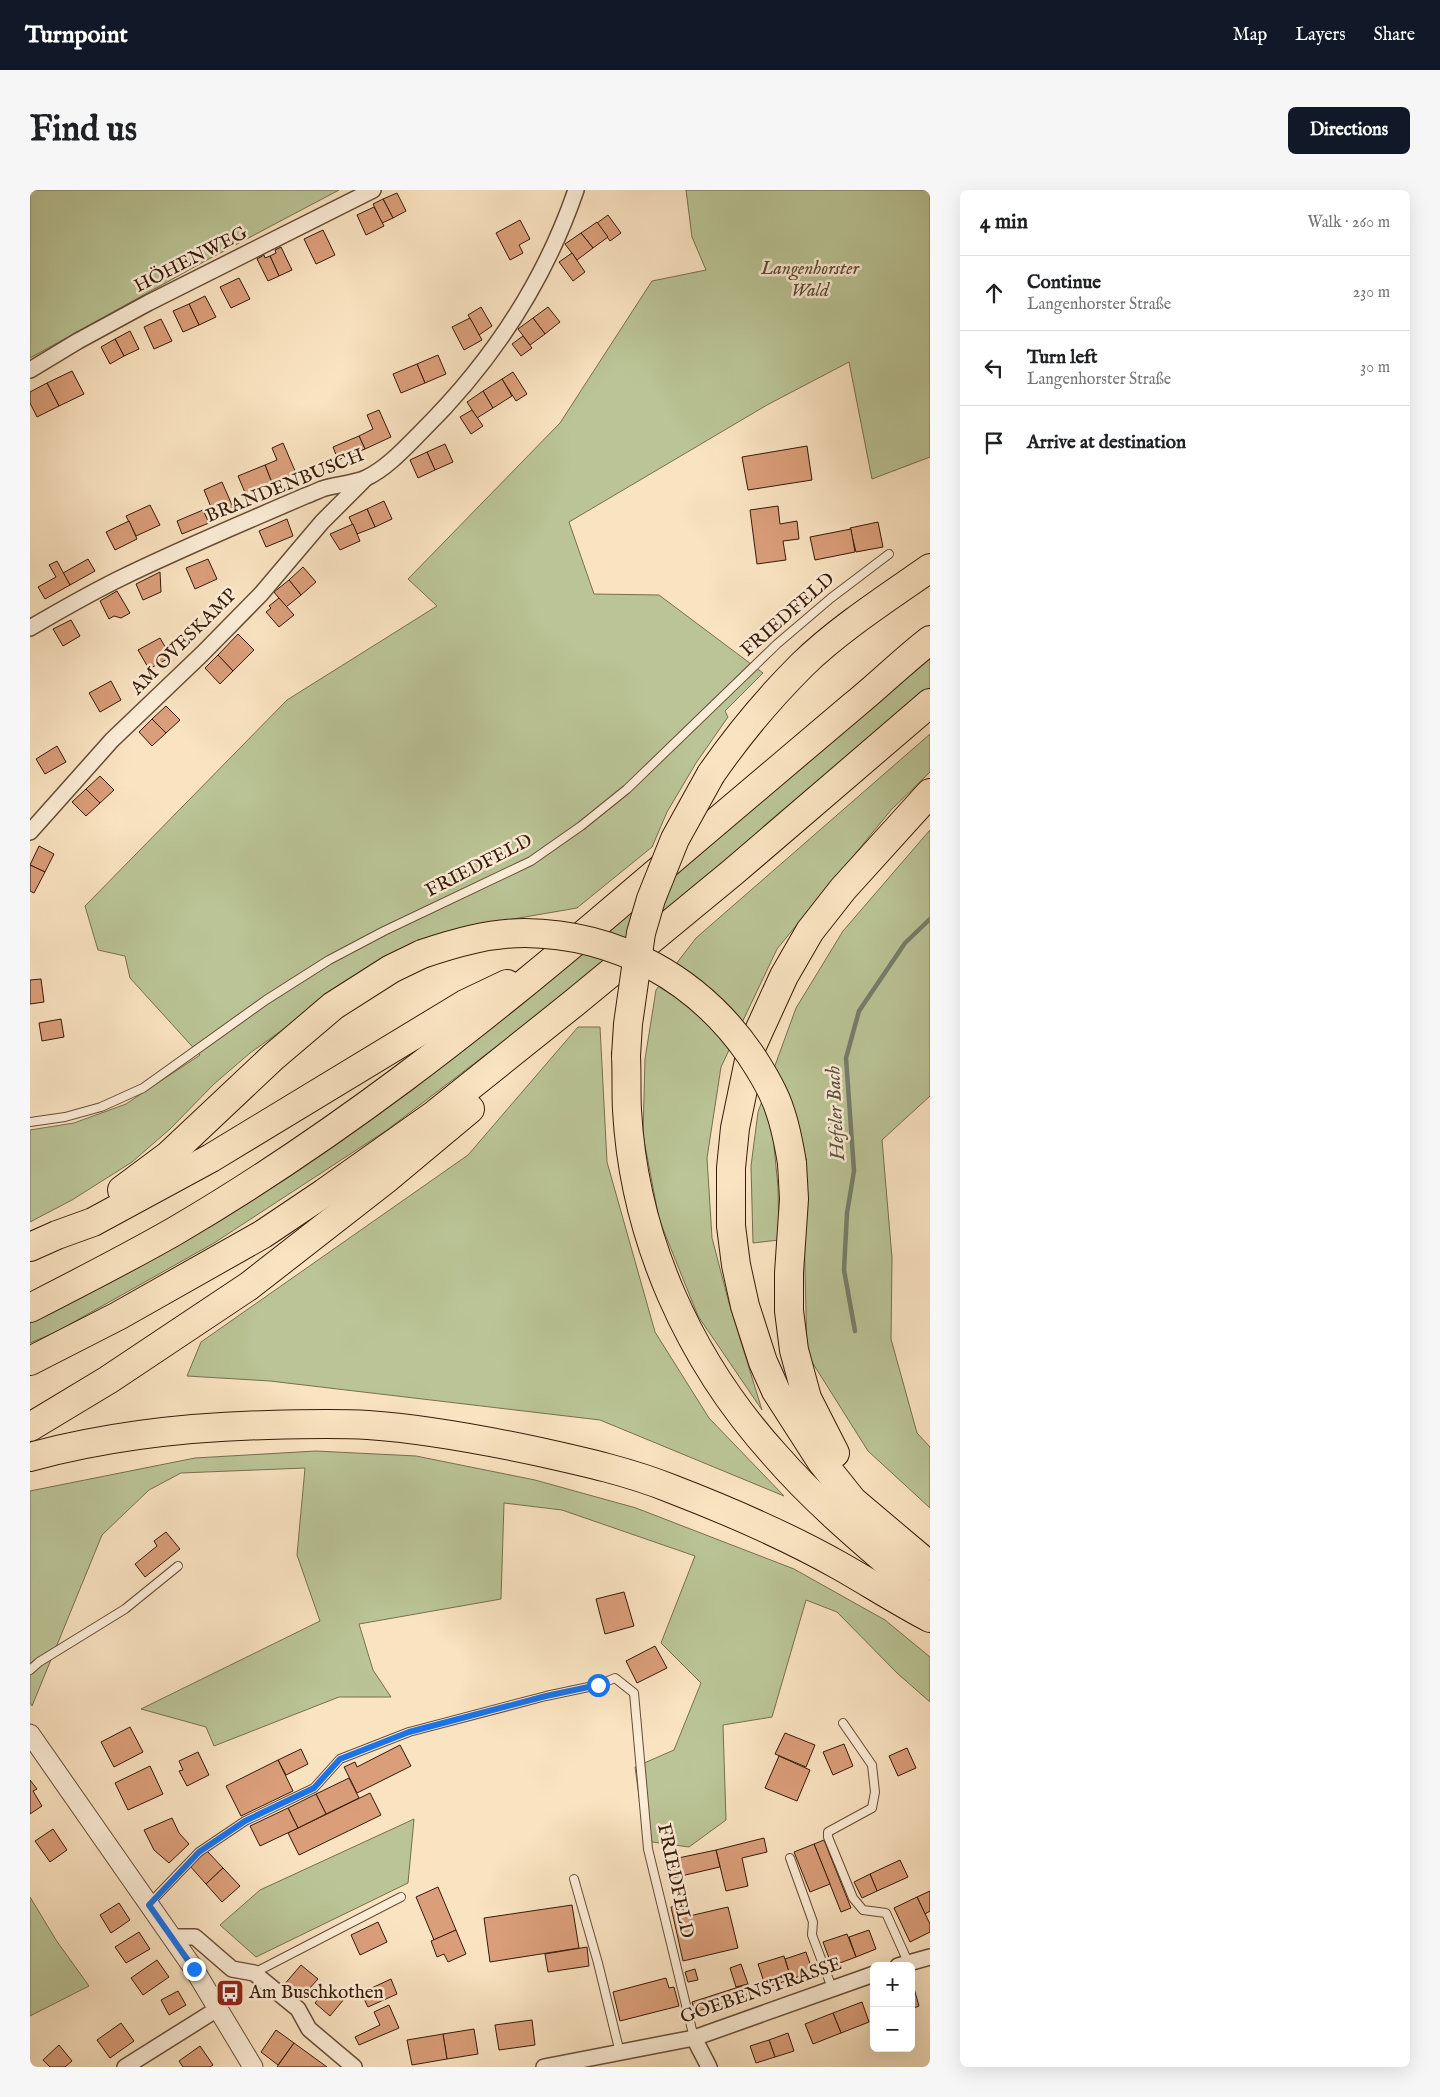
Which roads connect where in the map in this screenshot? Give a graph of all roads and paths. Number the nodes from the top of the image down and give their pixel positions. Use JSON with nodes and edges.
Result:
{"nodes":[{"id":1,"x":373,"y":190,"type":"edge"},
{"id":2,"x":576,"y":190,"type":"edge"},
{"id":3,"x":30,"y":370,"type":"edge"},
{"id":4,"x":365,"y":478,"type":"junction"},
{"id":5,"x":889,"y":554,"type":"dead end"},
{"id":6,"x":930,"y":568,"type":"edge"},
{"id":7,"x":30,"y":628,"type":"edge"},
{"id":8,"x":930,"y":640,"type":"edge"},
{"id":9,"x":930,"y":703,"type":"edge"},
{"id":10,"x":930,"y":794,"type":"edge"},
{"id":11,"x":30,"y":832,"type":"edge"},
{"id":12,"x":545,"y":967,"type":"junction"},
{"id":13,"x":574,"y":1003,"type":"junction"},
{"id":14,"x":30,"y":1122,"type":"edge"},
{"id":15,"x":57,"y":1235,"type":"junction"},
{"id":16,"x":30,"y":1248,"type":"edge"},
{"id":17,"x":30,"y":1308,"type":"edge"},
{"id":18,"x":30,"y":1361,"type":"edge"},
{"id":19,"x":30,"y":1427,"type":"edge"},
{"id":20,"x":30,"y":1457,"type":"edge"},
{"id":21,"x":909,"y":1548,"type":"junction"},
{"id":22,"x":178,"y":1566,"type":"dead end"},
{"id":23,"x":930,"y":1566,"type":"edge"},
{"id":24,"x":930,"y":1599,"type":"edge"},
{"id":25,"x":930,"y":1618,"type":"edge"},
{"id":26,"x":30,"y":1670,"type":"edge"},
{"id":27,"x":842,"y":1723,"type":"dead end"},
{"id":28,"x":30,"y":1734,"type":"edge"},
{"id":29,"x":790,"y":1858,"type":"dead end"},
{"id":30,"x":574,"y":1879,"type":"dead end"},
{"id":31,"x":401,"y":1897,"type":"dead end"},
{"id":32,"x":149,"y":1905,"type":"junction"},
{"id":33,"x":171,"y":1937,"type":"junction"},
{"id":34,"x":930,"y":1957,"type":"edge"},
{"id":35,"x":902,"y":1962,"type":"edge"},
{"id":36,"x":911,"y":1962,"type":"edge"},
{"id":37,"x":254,"y":1973,"type":"junction"},
{"id":38,"x":870,"y":1975,"type":"edge"},
{"id":39,"x":832,"y":1988,"type":"junction"},
{"id":40,"x":219,"y":2008,"type":"junction"},
{"id":41,"x":694,"y":2038,"type":"junction"},
{"id":42,"x":620,"y":2052,"type":"junction"},
{"id":43,"x":125,"y":2067,"type":"edge"},
{"id":44,"x":253,"y":2067,"type":"edge"},
{"id":45,"x":354,"y":2067,"type":"edge"},
{"id":46,"x":544,"y":2067,"type":"edge"},
{"id":47,"x":709,"y":2067,"type":"edge"}],
"edges":[{"from":1,"to":3,"type":"street","name":"HÖHENWEG"},
{"from":2,"to":4,"type":"street","name":"BRANDENBUSCH"},
{"from":4,"to":7,"type":"street","name":"BRANDENBUSCH"},
{"from":4,"to":11,"type":"street","name":"AM OVESKAMP"},
{"from":5,"to":14,"type":"lane","name":"FRIEDFELD"},
{"from":6,"to":24,"type":"highway","bridge":true},
{"from":8,"to":12,"type":"highway"},
{"from":9,"to":13,"type":"highway"},
{"from":10,"to":21,"type":"highway"},
{"from":12,"to":15,"type":"highway"},
{"from":12,"to":17,"type":"highway"},
{"from":13,"to":18,"type":"highway"},
{"from":13,"to":19,"type":"highway"},
{"from":15,"to":16,"type":"highway"},
{"from":15,"to":21,"type":"highway","bridge":true},
{"from":20,"to":25,"type":"highway"},
{"from":21,"to":23,"type":"highway"},
{"from":22,"to":26,"type":"lane"},
{"from":27,"to":35,"type":"lane"},
{"from":28,"to":32,"type":"street"},
{"from":29,"to":39,"type":"lane"},
{"from":30,"to":42,"type":"lane"},
{"from":31,"to":37,"type":"lane"},
{"from":32,"to":33,"type":"street"},
{"from":32,"to":41,"type":"lane","name":"FRIEDFELD"},
{"from":33,"to":37,"type":"street"},
{"from":33,"to":40,"type":"street"},
{"from":34,"to":36,"type":"street"},
{"from":37,"to":45,"type":"street"},
{"from":38,"to":39,"type":"street","name":"GOEBENSTRASSE"},
{"from":39,"to":41,"type":"street","name":"GOEBENSTRASSE"},
{"from":40,"to":43,"type":"street"},
{"from":40,"to":44,"type":"street"},
{"from":41,"to":42,"type":"street","name":"GOEBENSTRASSE"},
{"from":41,"to":47,"type":"street"},
{"from":42,"to":46,"type":"street","name":"GOEBENSTRASSE"}]}
